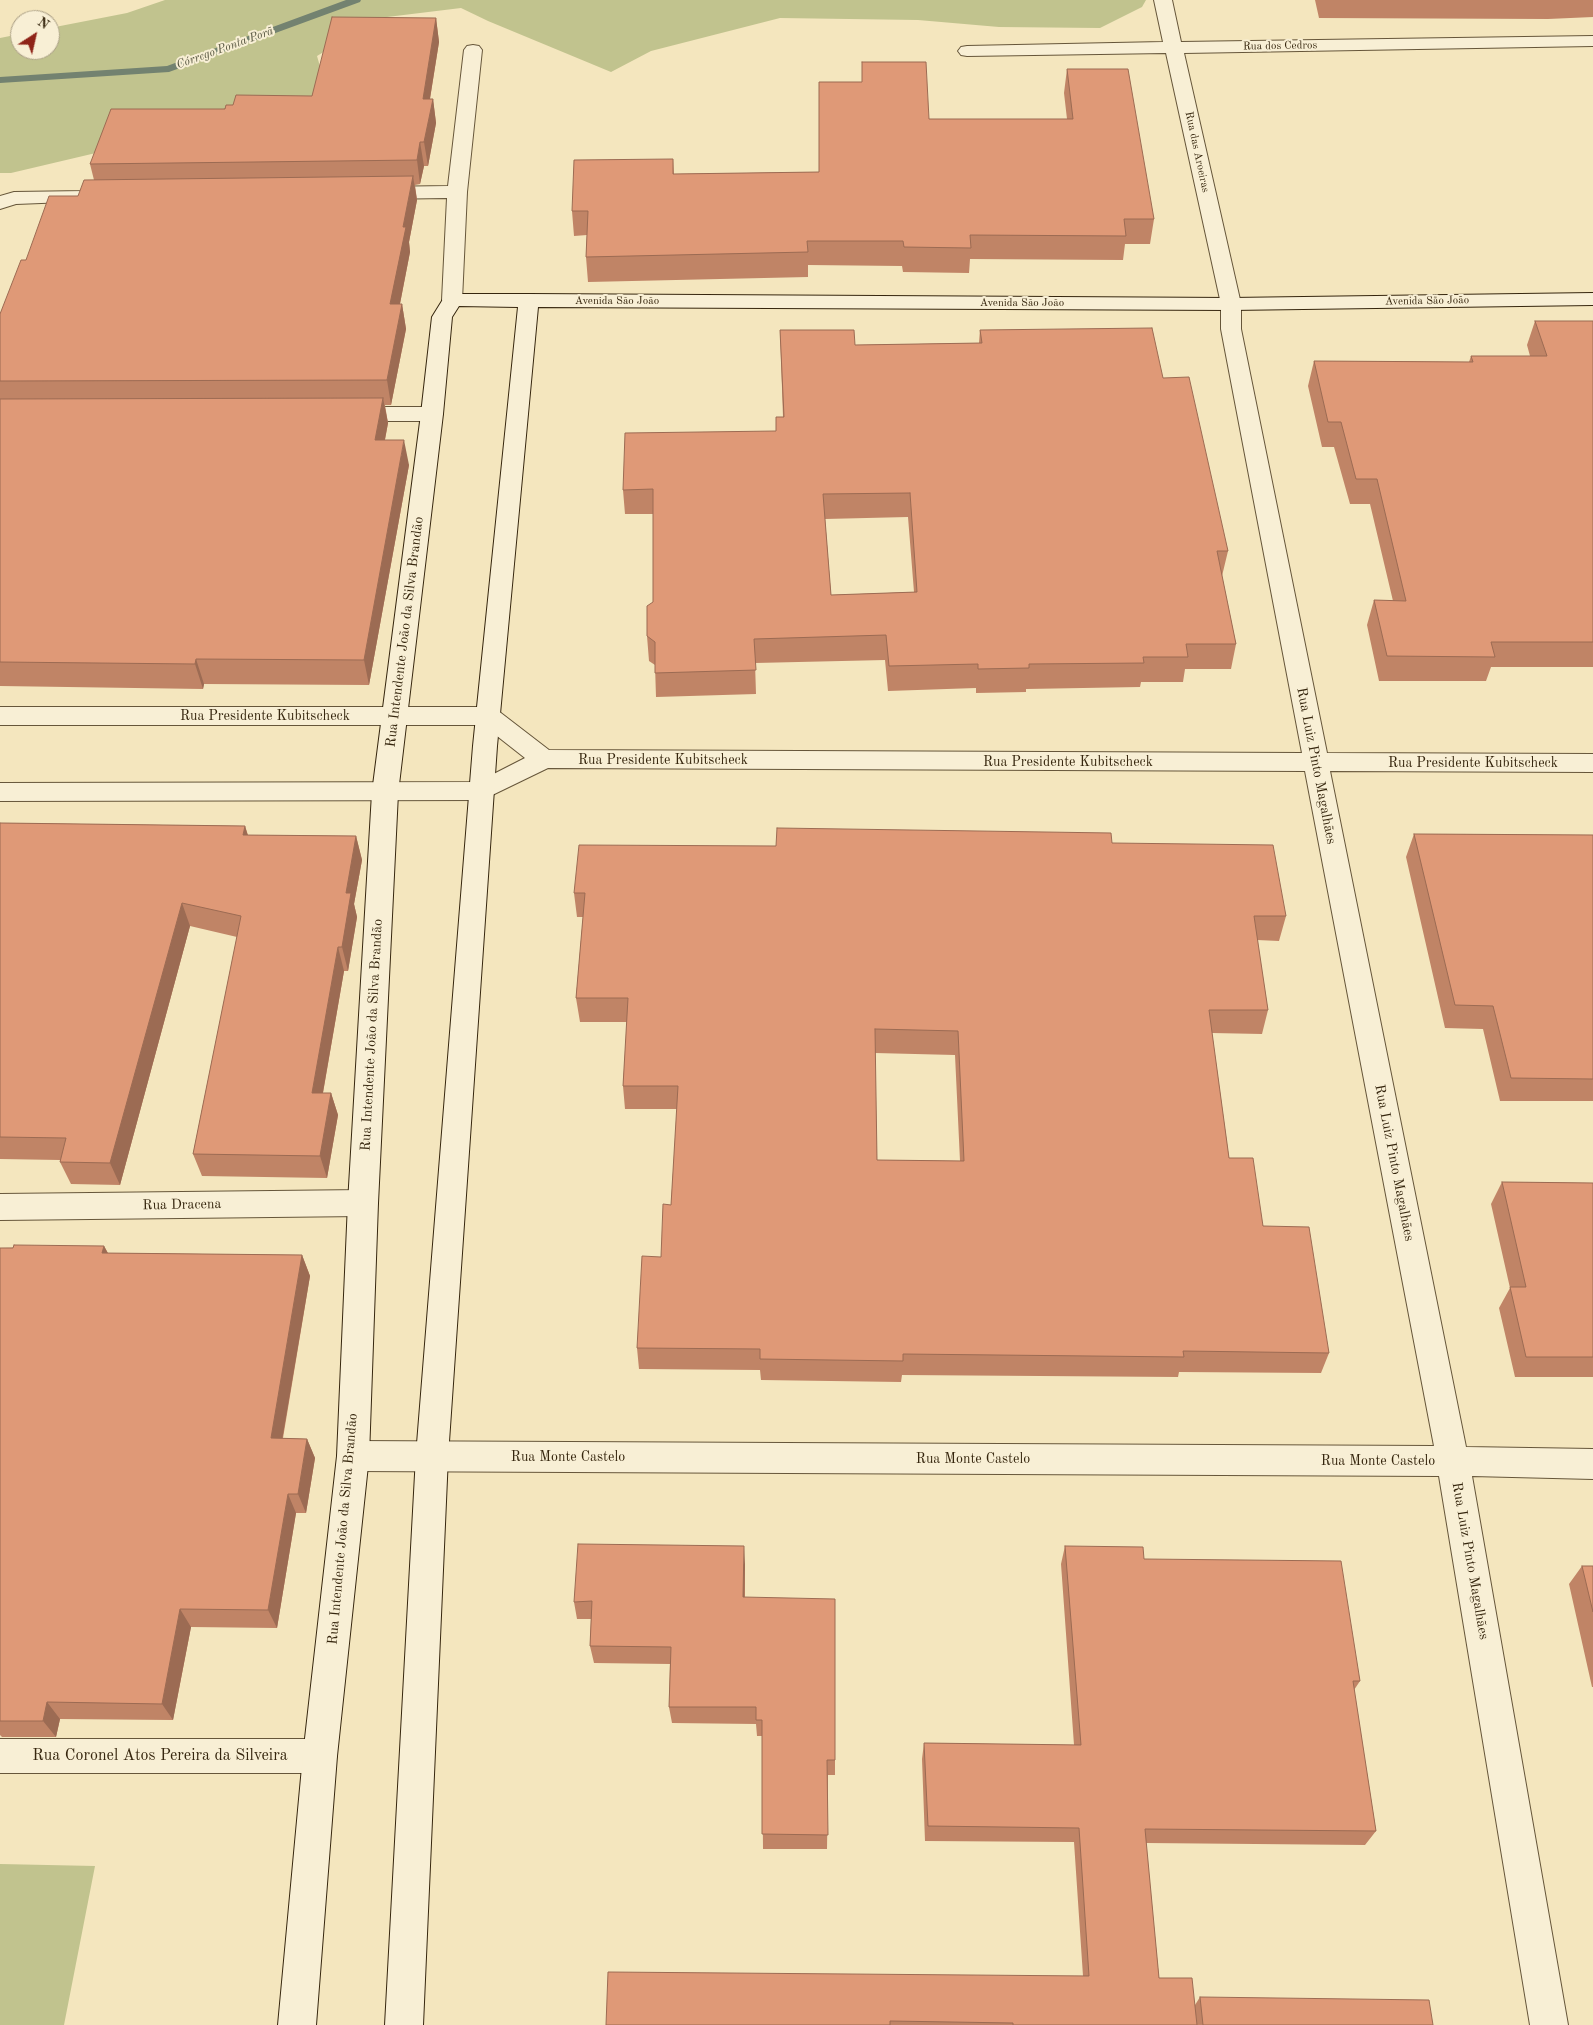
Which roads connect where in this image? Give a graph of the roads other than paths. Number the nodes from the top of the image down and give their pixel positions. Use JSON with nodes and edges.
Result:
{"nodes":[{"id":1,"x":1163,"y":0,"type":"edge"},
{"id":2,"x":1593,"y":41,"type":"edge"},
{"id":3,"x":1174,"y":48,"type":"junction"},
{"id":4,"x":473,"y":50,"type":"dead end"},
{"id":5,"x":967,"y":51,"type":"dead end"},
{"id":6,"x":457,"y":192,"type":"junction"},
{"id":7,"x":358,"y":193,"type":"edge"},
{"id":8,"x":103,"y":197,"type":"edge"},
{"id":9,"x":7,"y":200,"type":"edge"},
{"id":10,"x":1593,"y":299,"type":"edge"},
{"id":11,"x":452,"y":300,"type":"junction"},
{"id":12,"x":529,"y":300,"type":"junction"},
{"id":13,"x":1231,"y":304,"type":"junction"},
{"id":14,"x":324,"y":414,"type":"edge"},
{"id":15,"x":432,"y":414,"type":"junction"},
{"id":16,"x":0,"y":716,"type":"edge"},
{"id":17,"x":488,"y":716,"type":"junction"},
{"id":18,"x":395,"y":717,"type":"junction"},
{"id":19,"x":544,"y":759,"type":"junction"},
{"id":20,"x":1316,"y":763,"type":"junction"},
{"id":21,"x":1593,"y":763,"type":"edge"},
{"id":22,"x":482,"y":791,"type":"junction"},
{"id":23,"x":0,"y":792,"type":"edge"},
{"id":24,"x":385,"y":793,"type":"junction"},
{"id":25,"x":364,"y":1203,"type":"junction"},
{"id":26,"x":0,"y":1206,"type":"edge"},
{"id":27,"x":353,"y":1456,"type":"junction"},
{"id":28,"x":432,"y":1456,"type":"junction"},
{"id":29,"x":1453,"y":1461,"type":"junction"},
{"id":30,"x":1593,"y":1464,"type":"edge"},
{"id":31,"x":0,"y":1756,"type":"edge"},
{"id":32,"x":320,"y":1756,"type":"junction"},
{"id":33,"x":297,"y":2025,"type":"edge"},
{"id":34,"x":404,"y":2025,"type":"edge"},
{"id":35,"x":1549,"y":2025,"type":"edge"}],
"edges":[{"from":1,"to":3,"type":"street","name":"Rua das Aroeiras"},
{"from":2,"to":3,"type":"street","name":"Rua dos Cedros"},
{"from":3,"to":5,"type":"street","name":"Rua dos Cedros"},
{"from":3,"to":13,"type":"street","name":"Rua das Aroeiras"},
{"from":4,"to":6,"type":"street","name":"Rua Intendente João da Silva Brandão"},
{"from":6,"to":7,"type":"street"},
{"from":6,"to":11,"type":"street","name":"Rua Intendente João da Silva Brandão"},
{"from":8,"to":9,"type":"street"},
{"from":10,"to":13,"type":"street","name":"Avenida São João"},
{"from":11,"to":12,"type":"street","name":"Avenida São João"},
{"from":11,"to":15,"type":"street","name":"Rua Intendente João da Silva Brandão"},
{"from":12,"to":13,"type":"street","name":"Avenida São João"},
{"from":12,"to":17,"type":"street"},
{"from":13,"to":20,"type":"street","name":"Rua Luiz Pinto Magalhães"},
{"from":14,"to":15,"type":"street"},
{"from":15,"to":18,"type":"street","name":"Rua Intendente João da Silva Brandão"},
{"from":16,"to":18,"type":"street","name":"Rua Presidente Kubitscheck"},
{"from":17,"to":18,"type":"street","name":"Rua Presidente Kubitscheck"},
{"from":17,"to":19,"type":"street"},
{"from":17,"to":22,"type":"street"},
{"from":18,"to":24,"type":"street","name":"Rua Intendente João da Silva Brandão"},
{"from":19,"to":20,"type":"street","name":"Rua Presidente Kubitscheck"},
{"from":19,"to":22,"type":"street","name":"Rua Presidente Kubitscheck"},
{"from":20,"to":21,"type":"street","name":"Rua Presidente Kubitscheck"},
{"from":20,"to":29,"type":"street","name":"Rua Luiz Pinto Magalhães"},
{"from":22,"to":24,"type":"street","name":"Rua Presidente Kubitscheck"},
{"from":22,"to":28,"type":"street"},
{"from":23,"to":24,"type":"street","name":"Rua Presidente Kubitscheck"},
{"from":24,"to":25,"type":"street","name":"Rua Intendente João da Silva Brandão"},
{"from":25,"to":26,"type":"street","name":"Rua Dracena"},
{"from":25,"to":27,"type":"street","name":"Rua Intendente João da Silva Brandão"},
{"from":27,"to":28,"type":"street","name":"Rua Monte Castelo"},
{"from":27,"to":32,"type":"street","name":"Rua Intendente João da Silva Brandão"},
{"from":28,"to":29,"type":"street","name":"Rua Monte Castelo"},
{"from":28,"to":34,"type":"street"},
{"from":29,"to":30,"type":"street","name":"Rua Monte Castelo"},
{"from":29,"to":35,"type":"street","name":"Rua Luiz Pinto Magalhães"},
{"from":31,"to":32,"type":"street","name":"Rua Coronel Atos Pereira da Silveira"},
{"from":32,"to":33,"type":"street","name":"Rua Intendente João da Silva Brandão"}]}
